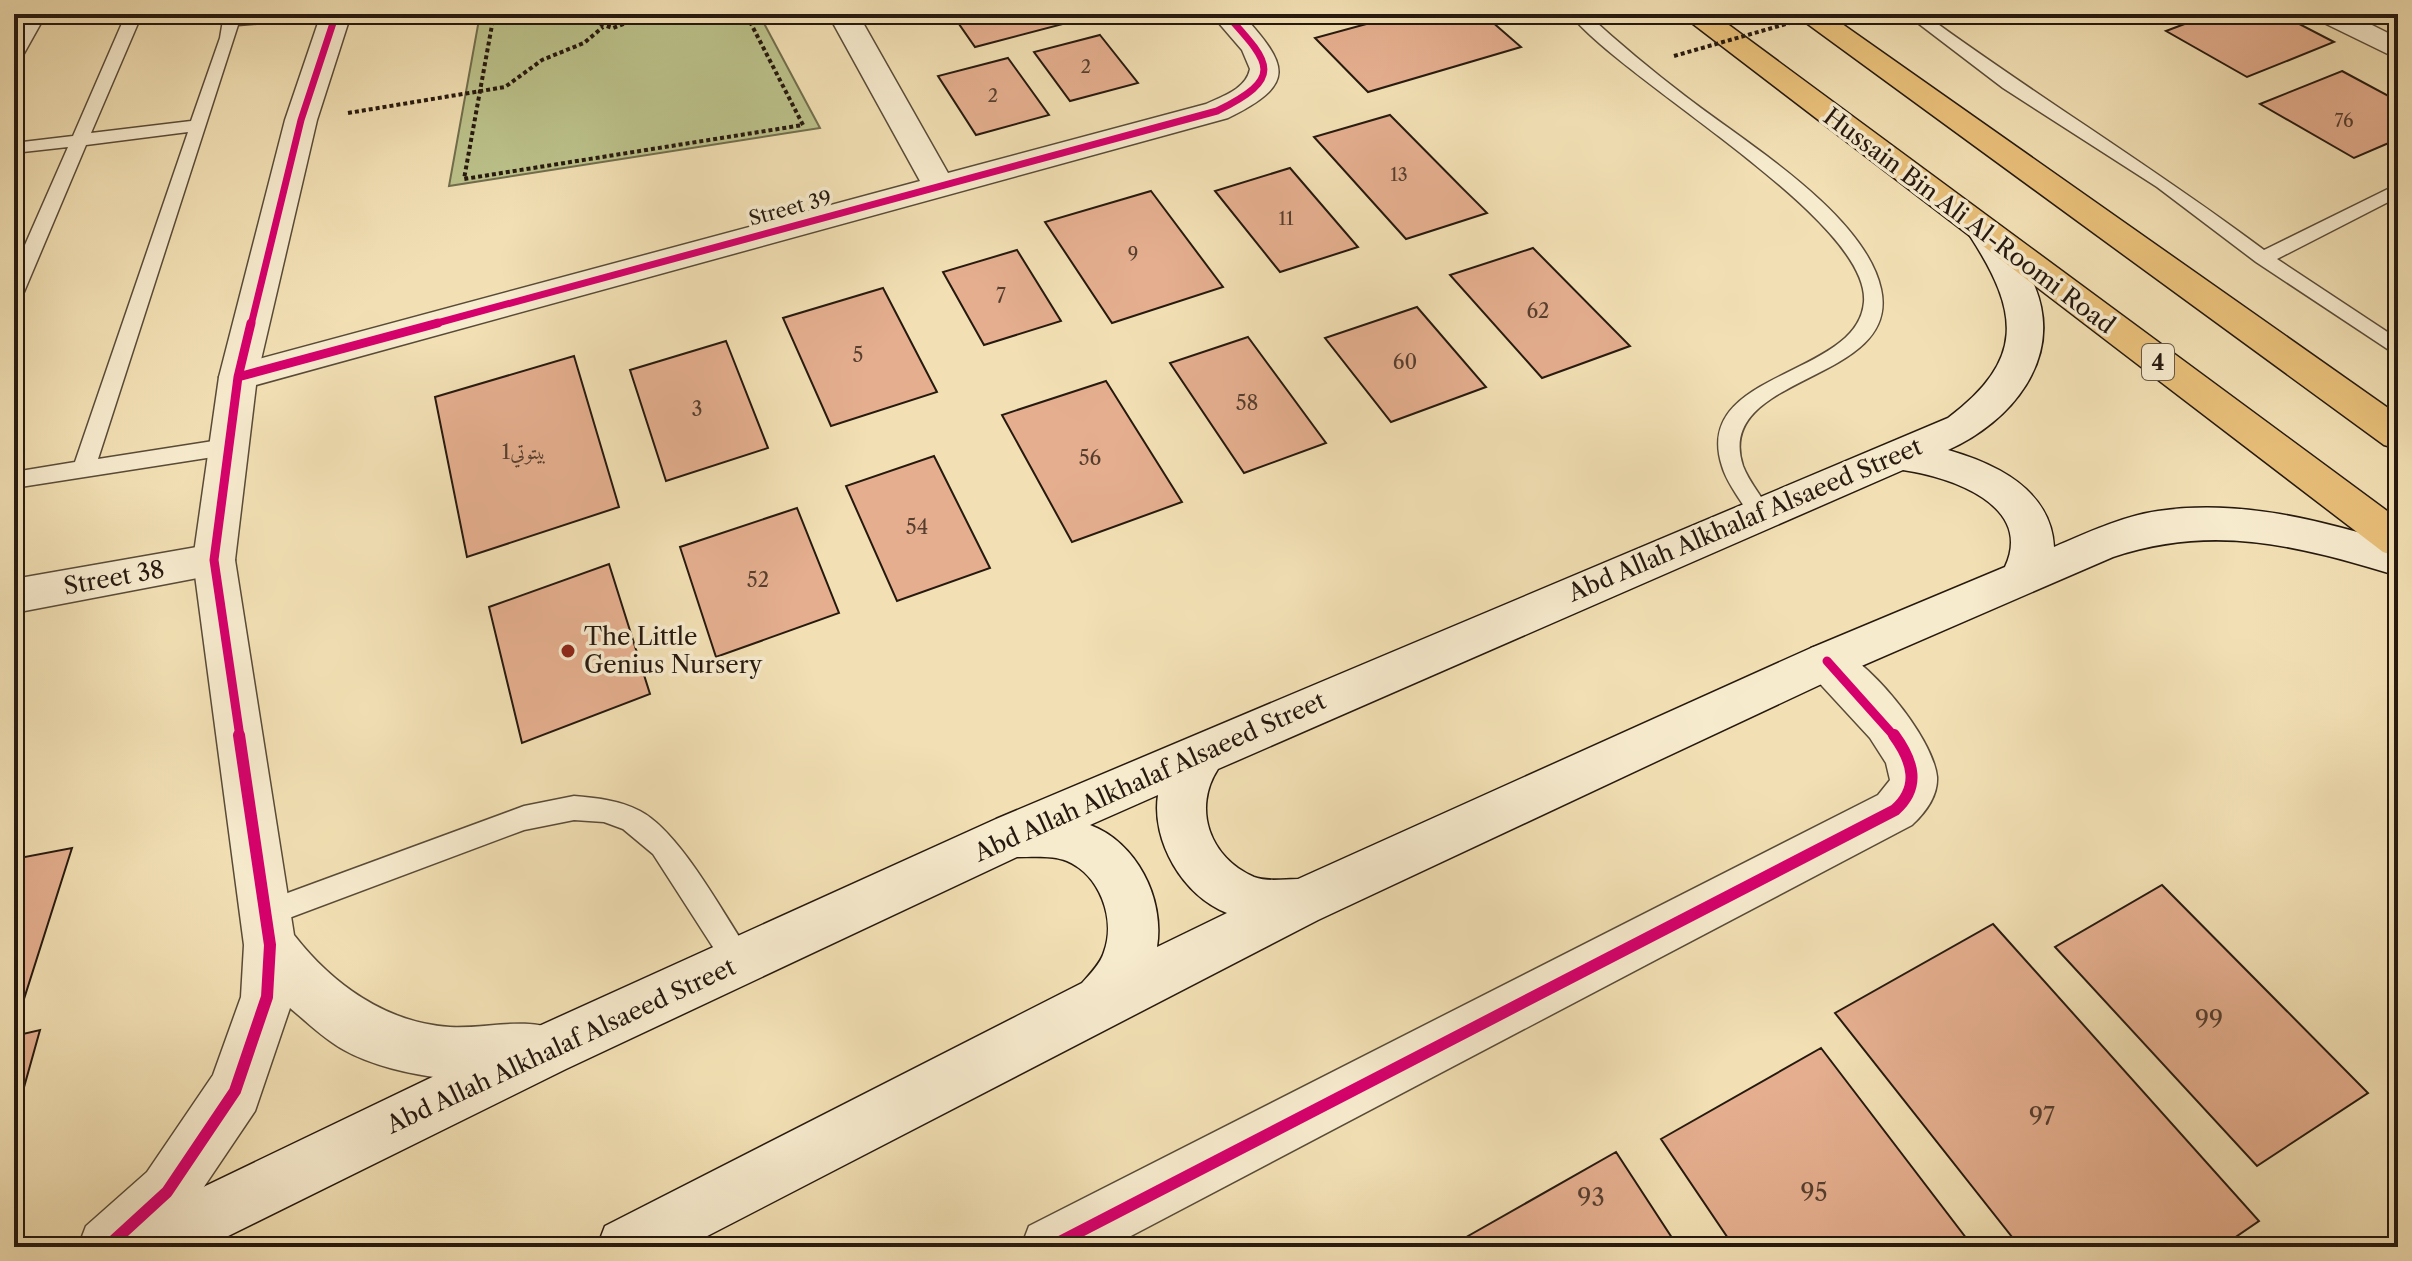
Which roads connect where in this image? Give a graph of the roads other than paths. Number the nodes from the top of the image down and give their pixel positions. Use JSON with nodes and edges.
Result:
{"nodes":[{"id":1,"x":78,"y":14,"type":"edge"},
{"id":2,"x":134,"y":14,"type":"edge"},
{"id":3,"x":312,"y":14,"type":"edge"},
{"id":4,"x":336,"y":14,"type":"edge"},
{"id":5,"x":843,"y":14,"type":"edge"},
{"id":6,"x":1226,"y":14,"type":"edge"},
{"id":7,"x":1578,"y":14,"type":"edge"},
{"id":8,"x":1695,"y":14,"type":"edge"},
{"id":9,"x":1809,"y":14,"type":"edge"},
{"id":10,"x":1914,"y":14,"type":"edge"},
{"id":11,"x":2328,"y":14,"type":"edge"},
{"id":12,"x":232,"y":18,"type":"edge"},
{"id":13,"x":35,"y":19,"type":"junction"},
{"id":14,"x":14,"y":22,"type":"edge"},
{"id":15,"x":2398,"y":50,"type":"edge"},
{"id":16,"x":14,"y":57,"type":"edge"},
{"id":17,"x":197,"y":126,"type":"junction"},
{"id":18,"x":79,"y":140,"type":"junction"},
{"id":19,"x":14,"y":148,"type":"edge"},
{"id":20,"x":939,"y":186,"type":"junction"},
{"id":21,"x":2398,"y":190,"type":"edge"},
{"id":22,"x":1987,"y":236,"type":"junction"},
{"id":23,"x":2263,"y":258,"type":"junction"},
{"id":24,"x":14,"y":292,"type":"edge"},
{"id":25,"x":2398,"y":349,"type":"edge"},
{"id":26,"x":238,"y":377,"type":"junction"},
{"id":27,"x":2398,"y":435,"type":"edge"},
{"id":28,"x":226,"y":447,"type":"junction"},
{"id":29,"x":1902,"y":455,"type":"junction"},
{"id":30,"x":84,"y":469,"type":"junction"},
{"id":31,"x":14,"y":480,"type":"edge"},
{"id":32,"x":1760,"y":513,"type":"junction"},
{"id":33,"x":2398,"y":541,"type":"edge"},
{"id":34,"x":214,"y":560,"type":"junction"},
{"id":35,"x":2398,"y":560,"type":"edge"},
{"id":36,"x":2021,"y":578,"type":"junction"},
{"id":37,"x":14,"y":596,"type":"edge"},
{"id":38,"x":1827,"y":661,"type":"junction"},
{"id":39,"x":1202,"y":753,"type":"junction"},
{"id":40,"x":1013,"y":835,"type":"junction"},
{"id":41,"x":1300,"y":903,"type":"junction"},
{"id":42,"x":267,"y":929,"type":"junction"},
{"id":43,"x":739,"y":962,"type":"junction"},
{"id":44,"x":1101,"y":1001,"type":"junction"},
{"id":45,"x":547,"y":1050,"type":"junction"},
{"id":46,"x":107,"y":1247,"type":"edge"},
{"id":47,"x":143,"y":1247,"type":"edge"},
{"id":48,"x":626,"y":1247,"type":"edge"},
{"id":49,"x":1050,"y":1247,"type":"edge"}],
"edges":[{"from":1,"to":13,"type":"lane"},
{"from":2,"to":18,"type":"lane"},
{"from":3,"to":12,"type":"lane"},
{"from":4,"to":26,"type":"street"},
{"from":5,"to":20,"type":"street"},
{"from":6,"to":20,"type":"street","name":"Street 39"},
{"from":7,"to":32,"type":"lane"},
{"from":8,"to":22,"type":"highway","name":"Hussain Bin Ali Al-Roomi Road","number":"4"},
{"from":9,"to":27,"type":"highway"},
{"from":10,"to":23,"type":"lane"},
{"from":11,"to":15,"type":"street"},
{"from":12,"to":17,"type":"lane"},
{"from":13,"to":14,"type":"lane"},
{"from":13,"to":16,"type":"lane"},
{"from":17,"to":18,"type":"lane"},
{"from":17,"to":30,"type":"lane"},
{"from":18,"to":19,"type":"lane"},
{"from":18,"to":24,"type":"lane"},
{"from":20,"to":26,"type":"street","name":"Street 39"},
{"from":21,"to":23,"type":"lane"},
{"from":22,"to":29,"type":"street","name":"Abd Allah Alkhalaf Alsaeed Street"},
{"from":22,"to":33,"type":"highway","name":"Hussain Bin Ali Al-Roomi Road","number":"4"},
{"from":23,"to":25,"type":"lane"},
{"from":26,"to":28,"type":"street"},
{"from":28,"to":30,"type":"lane"},
{"from":28,"to":34,"type":"street"},
{"from":29,"to":32,"type":"street","name":"Abd Allah Alkhalaf Alsaeed Street"},
{"from":29,"to":36,"type":"street"},
{"from":30,"to":31,"type":"lane"},
{"from":32,"to":39,"type":"street","name":"Abd Allah Alkhalaf Alsaeed Street"},
{"from":34,"to":37,"type":"street","name":"Street 38"},
{"from":34,"to":42,"type":"street"},
{"from":35,"to":36,"type":"street"},
{"from":36,"to":38,"type":"street"},
{"from":38,"to":41,"type":"street"},
{"from":38,"to":49,"type":"street"},
{"from":39,"to":40,"type":"street","name":"Abd Allah Alkhalaf Alsaeed Street"},
{"from":39,"to":41,"type":"street"},
{"from":40,"to":43,"type":"street","name":"Abd Allah Alkhalaf Alsaeed Street"},
{"from":40,"to":44,"type":"street"},
{"from":41,"to":44,"type":"street"},
{"from":42,"to":43,"type":"lane"},
{"from":42,"to":45,"type":"street"},
{"from":42,"to":46,"type":"street"},
{"from":43,"to":45,"type":"street","name":"Abd Allah Alkhalaf Alsaeed Street"},
{"from":44,"to":48,"type":"street"},
{"from":45,"to":47,"type":"street","name":"Abd Allah Alkhalaf Alsaeed Street"}]}
